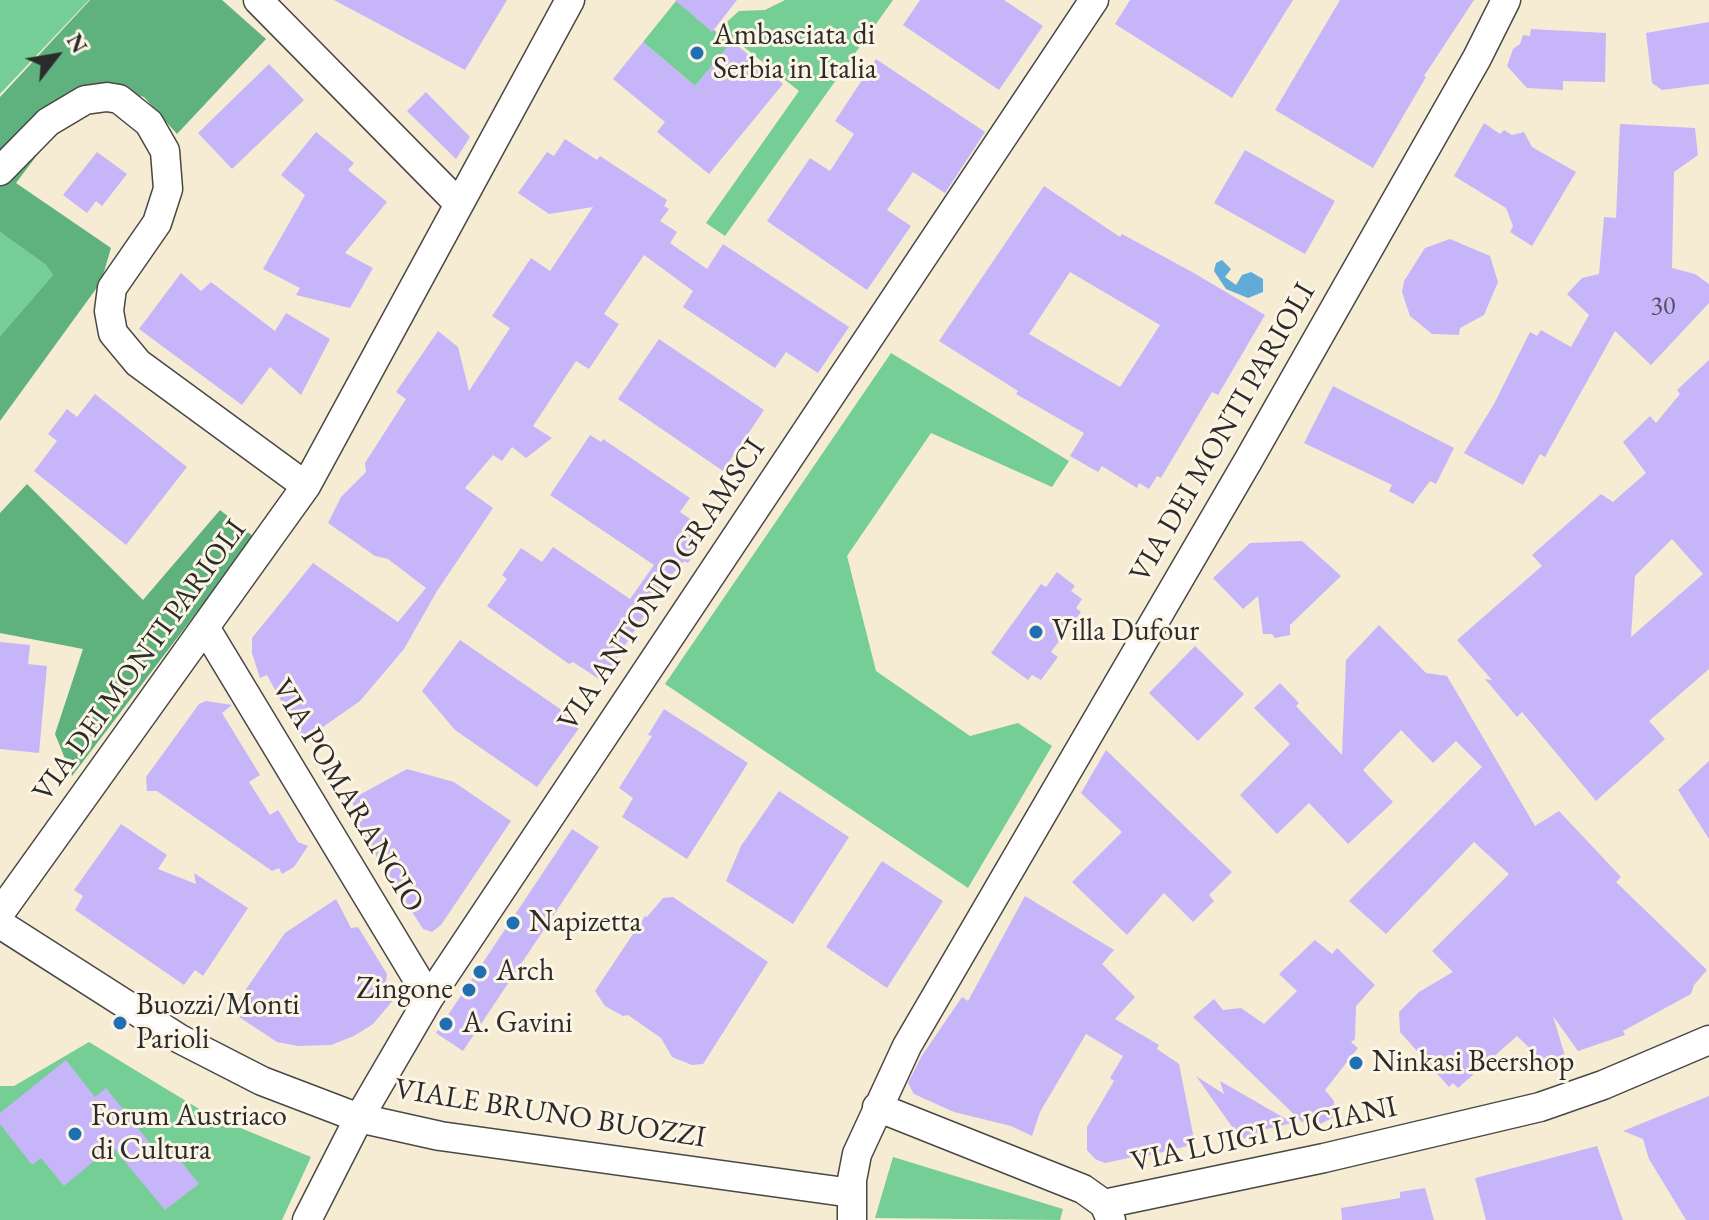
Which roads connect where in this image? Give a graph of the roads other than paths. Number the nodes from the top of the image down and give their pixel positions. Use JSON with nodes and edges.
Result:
{"nodes":[{"id":1,"x":258,"y":0,"type":"edge"},
{"id":2,"x":570,"y":0,"type":"edge"},
{"id":3,"x":1094,"y":0,"type":"edge"},
{"id":4,"x":1506,"y":0,"type":"edge"},
{"id":5,"x":0,"y":171,"type":"edge"},
{"id":6,"x":459,"y":204,"type":"junction"},
{"id":7,"x":306,"y":486,"type":"junction"},
{"id":8,"x":206,"y":629,"type":"junction"},
{"id":9,"x":0,"y":913,"type":"edge"},
{"id":10,"x":0,"y":924,"type":"edge"},
{"id":11,"x":429,"y":998,"type":"junction"},
{"id":12,"x":1709,"y":1040,"type":"edge"},
{"id":13,"x":877,"y":1107,"type":"junction"},
{"id":14,"x":359,"y":1118,"type":"junction"},
{"id":15,"x":852,"y":1206,"type":"edge"},
{"id":16,"x":1108,"y":1212,"type":"edge"},
{"id":17,"x":307,"y":1220,"type":"edge"}],
"edges":[{"from":1,"to":6,"type":"street"},
{"from":2,"to":6,"type":"street"},
{"from":3,"to":11,"type":"street","name":"VIA ANTONIO GRAMSCI"},
{"from":4,"to":13,"type":"street","name":"VIA DEI MONTI PARIOLI"},
{"from":5,"to":7,"type":"street"},
{"from":6,"to":7,"type":"street","name":"VIA DEI MONTI PARIOLI"},
{"from":7,"to":8,"type":"street","name":"VIA DEI MONTI PARIOLI"},
{"from":8,"to":9,"type":"street","name":"VIA DEI MONTI PARIOLI"},
{"from":8,"to":11,"type":"street","name":"VIA POMARANCIO"},
{"from":10,"to":14,"type":"street","name":"VIALE BRUNO BUOZZI"},
{"from":11,"to":14,"type":"street","name":"VIA ANTONIO GRAMSCI"},
{"from":12,"to":16,"type":"street","name":"VIA LUIGI LUCIANI"},
{"from":13,"to":15,"type":"street","name":"VIA DEI MONTI PARIOLI"},
{"from":13,"to":16,"type":"street"},
{"from":14,"to":15,"type":"street","name":"VIALE BRUNO BUOZZI"},
{"from":14,"to":17,"type":"street","name":"VIA ANTONIO GRAMSCI"}]}
